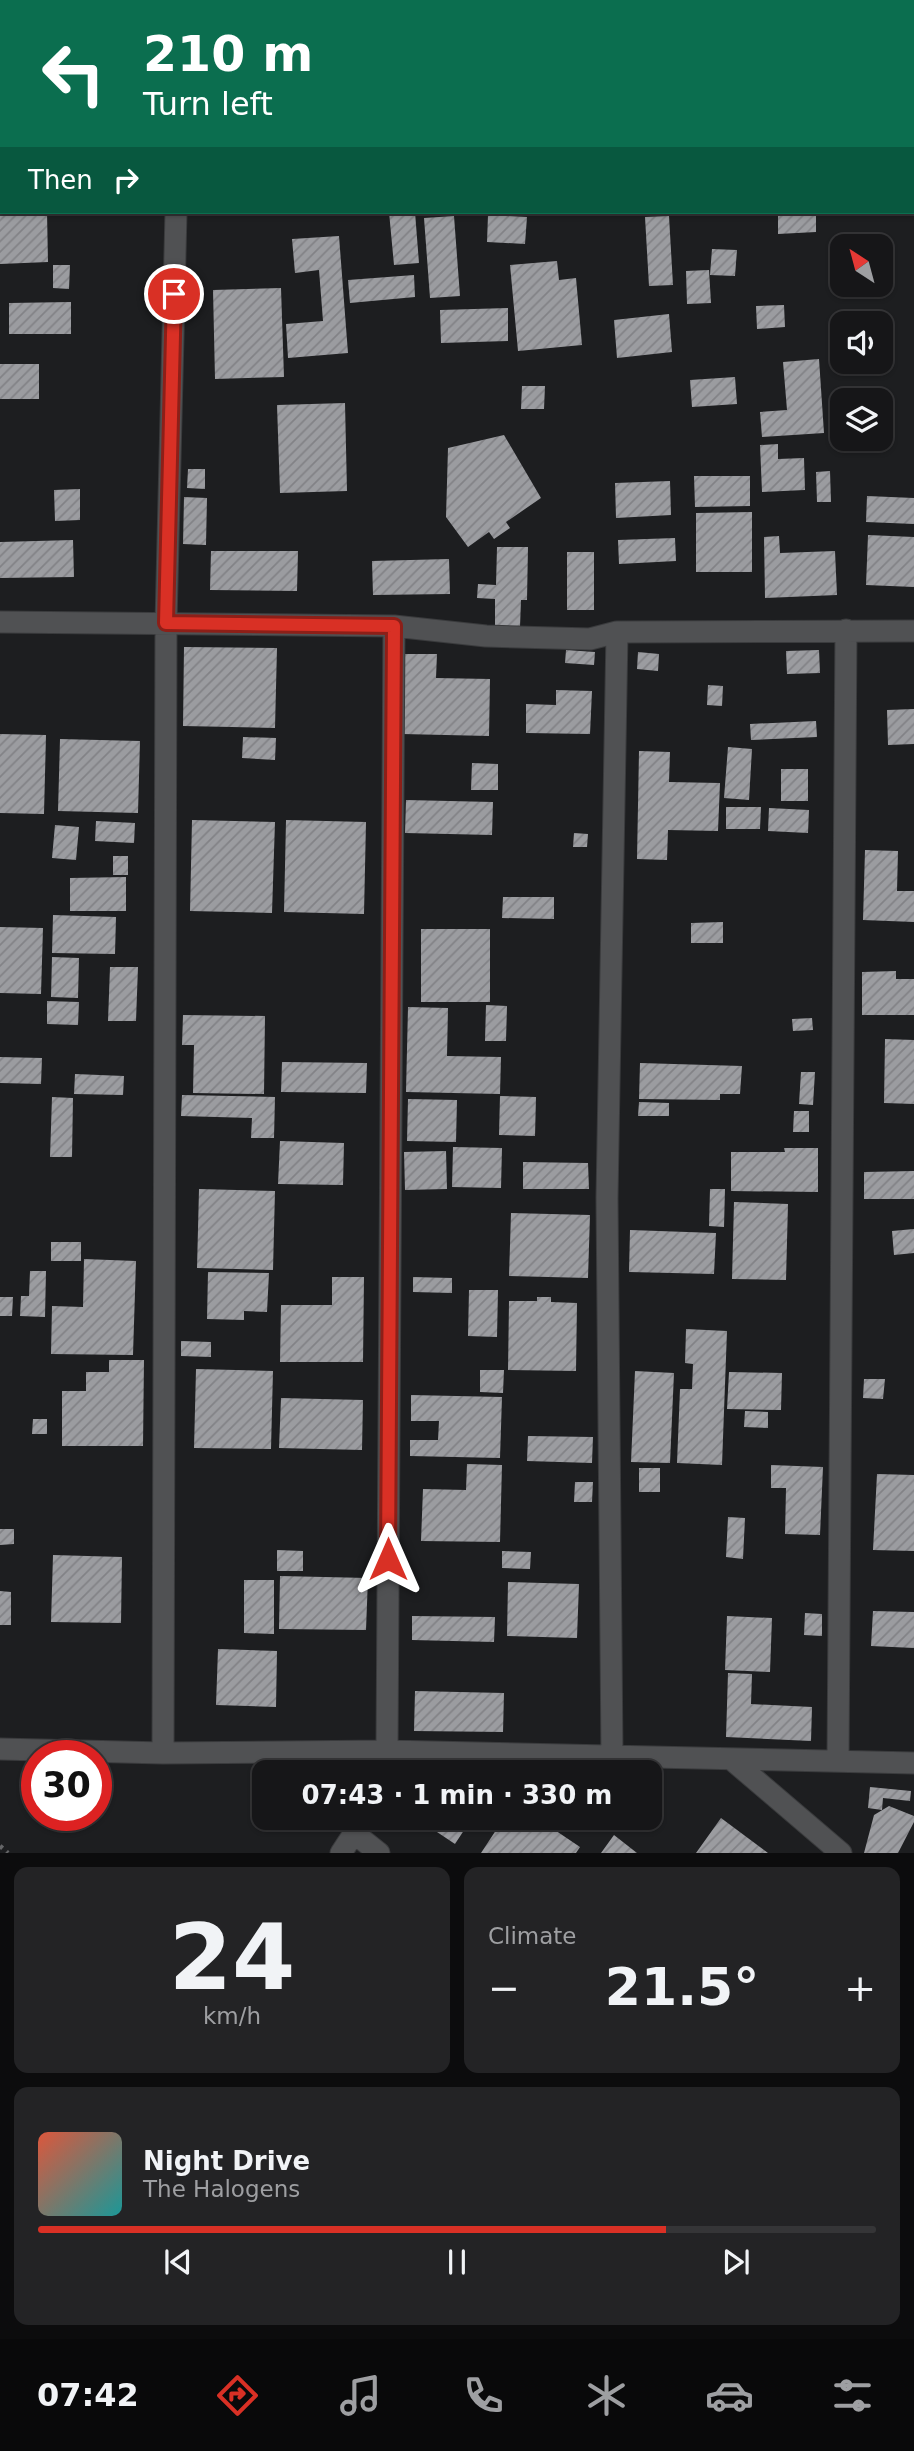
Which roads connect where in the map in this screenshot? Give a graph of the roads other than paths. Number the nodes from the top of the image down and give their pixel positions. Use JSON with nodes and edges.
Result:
{"nodes":[{"id":1,"x":176,"y":214,"type":"edge"},
{"id":2,"x":0,"y":622,"type":"edge"},
{"id":3,"x":166,"y":623,"type":"junction"},
{"id":4,"x":394,"y":626,"type":"junction"},
{"id":5,"x":846,"y":631,"type":"junction"},
{"id":6,"x":914,"y":631,"type":"edge"},
{"id":7,"x":617,"y":632,"type":"junction"},
{"id":8,"x":0,"y":1749,"type":"edge"},
{"id":9,"x":387,"y":1751,"type":"junction"},
{"id":10,"x":409,"y":1752,"type":"junction"},
{"id":11,"x":163,"y":1753,"type":"junction"},
{"id":12,"x":612,"y":1756,"type":"junction"},
{"id":13,"x":731,"y":1759,"type":"junction"},
{"id":14,"x":404,"y":1760,"type":"edge"},
{"id":15,"x":838,"y":1761,"type":"junction"},
{"id":16,"x":914,"y":1763,"type":"edge"},
{"id":17,"x":356,"y":1830,"type":"edge"},
{"id":18,"x":363,"y":1830,"type":"edge"},
{"id":19,"x":341,"y":1853,"type":"edge"},
{"id":20,"x":379,"y":1853,"type":"edge"},
{"id":21,"x":841,"y":1853,"type":"edge"}],
"edges":[{"from":1,"to":3,"type":"street"},
{"from":2,"to":3,"type":"street"},
{"from":3,"to":4,"type":"street"},
{"from":3,"to":11,"type":"street"},
{"from":4,"to":7,"type":"street"},
{"from":4,"to":9,"type":"street"},
{"from":5,"to":6,"type":"street"},
{"from":5,"to":7,"type":"street"},
{"from":5,"to":15,"type":"street"},
{"from":7,"to":12,"type":"street"},
{"from":8,"to":11,"type":"street"},
{"from":9,"to":10,"type":"street"},
{"from":9,"to":11,"type":"street"},
{"from":10,"to":12,"type":"street"},
{"from":10,"to":14,"type":"street"},
{"from":12,"to":13,"type":"street"},
{"from":13,"to":15,"type":"street"},
{"from":13,"to":21,"type":"street"},
{"from":15,"to":16,"type":"street"},
{"from":17,"to":19,"type":"street"},
{"from":18,"to":20,"type":"street"}]}
